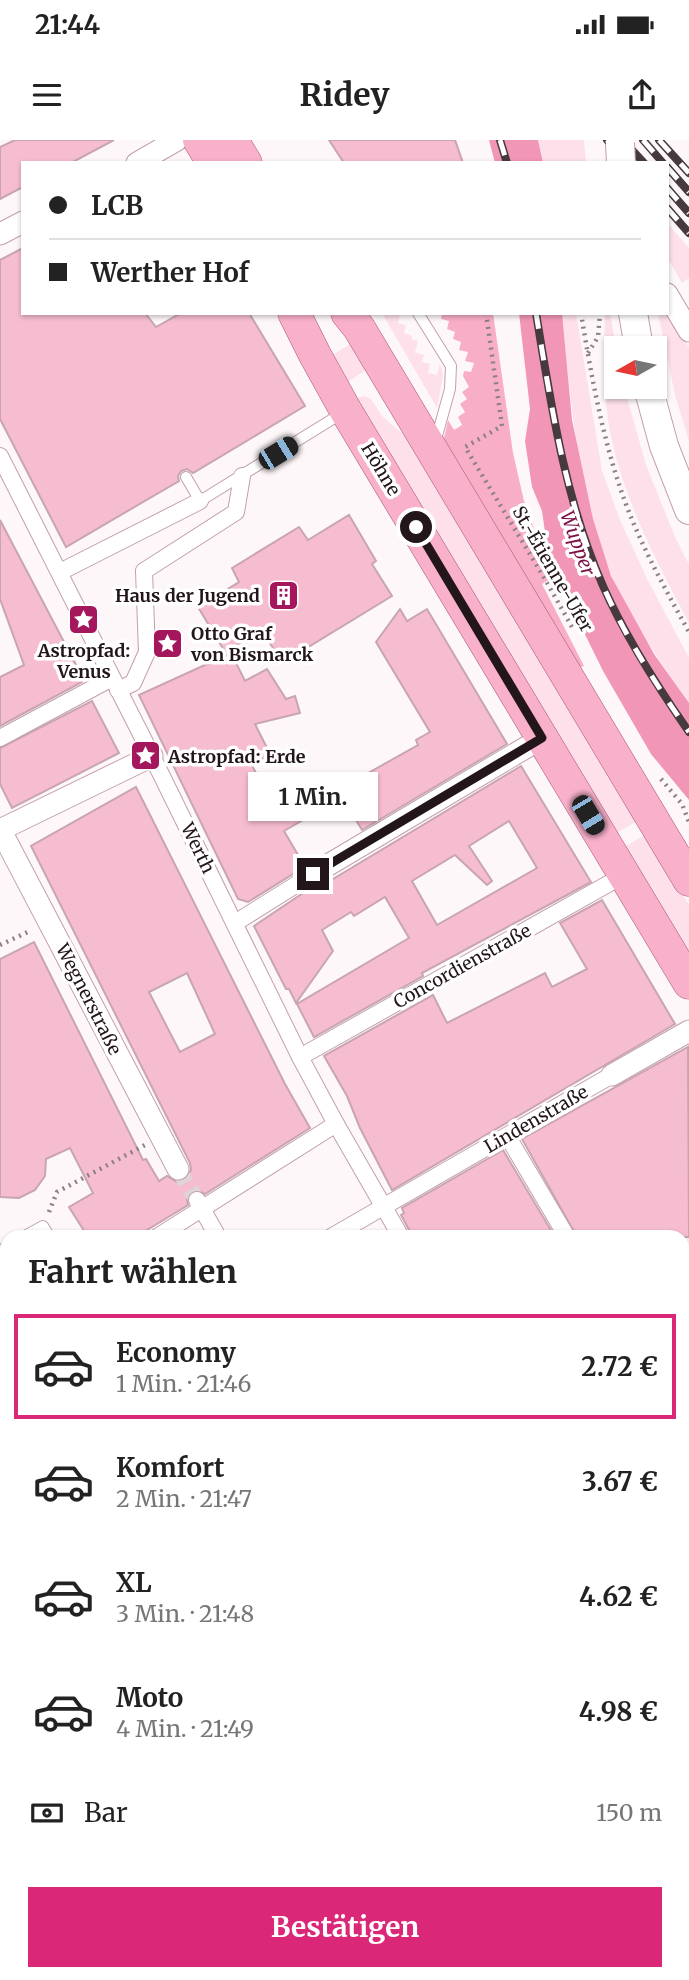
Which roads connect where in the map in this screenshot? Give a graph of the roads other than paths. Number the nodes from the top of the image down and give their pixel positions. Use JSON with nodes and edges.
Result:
{"nodes":[{"id":1,"x":177,"y":140,"type":"edge"},
{"id":2,"x":199,"y":140,"type":"edge"},
{"id":3,"x":232,"y":140,"type":"edge"},
{"id":4,"x":620,"y":140,"type":"edge"},
{"id":5,"x":140,"y":161,"type":"edge"},
{"id":6,"x":212,"y":161,"type":"edge"},
{"id":7,"x":245,"y":161,"type":"edge"},
{"id":8,"x":621,"y":161,"type":"edge"},
{"id":9,"x":21,"y":223,"type":"edge"},
{"id":10,"x":0,"y":234,"type":"edge"},
{"id":11,"x":669,"y":296,"type":"edge"},
{"id":12,"x":295,"y":315,"type":"edge"},
{"id":13,"x":349,"y":315,"type":"edge"},
{"id":14,"x":419,"y":315,"type":"edge"},
{"id":15,"x":633,"y":315,"type":"edge"},
{"id":16,"x":689,"y":331,"type":"edge"},
{"id":17,"x":637,"y":336,"type":"edge"},
{"id":18,"x":651,"y":399,"type":"edge"},
{"id":19,"x":402,"y":401,"type":"junction"},
{"id":20,"x":346,"y":411,"type":"junction"},
{"id":21,"x":432,"y":452,"type":"junction"},
{"id":22,"x":0,"y":456,"type":"edge"},
{"id":23,"x":242,"y":476,"type":"junction"},
{"id":24,"x":186,"y":477,"type":"dead end"},
{"id":25,"x":200,"y":501,"type":"junction"},
{"id":26,"x":689,"y":510,"type":"edge"},
{"id":27,"x":60,"y":572,"type":"junction"},
{"id":28,"x":115,"y":684,"type":"junction"},
{"id":29,"x":0,"y":738,"type":"edge"},
{"id":30,"x":542,"y":738,"type":"junction"},
{"id":31,"x":152,"y":755,"type":"junction"},
{"id":32,"x":0,"y":830,"type":"edge"},
{"id":33,"x":313,"y":874,"type":"joint"},
{"id":34,"x":624,"y":875,"type":"junction"},
{"id":35,"x":689,"y":880,"type":"edge"},
{"id":36,"x":235,"y":923,"type":"junction"},
{"id":37,"x":689,"y":983,"type":"edge"},
{"id":38,"x":689,"y":1031,"type":"edge"},
{"id":39,"x":300,"y":1057,"type":"junction"},
{"id":40,"x":626,"y":1071,"type":"joint"},
{"id":41,"x":336,"y":1124,"type":"junction"},
{"id":42,"x":508,"y":1136,"type":"junction"},
{"id":43,"x":178,"y":1169,"type":"tunnel mouth"},
{"id":44,"x":197,"y":1200,"type":"tunnel mouth"},
{"id":45,"x":383,"y":1206,"type":"junction"},
{"id":46,"x":168,"y":1230,"type":"edge"},
{"id":47,"x":214,"y":1230,"type":"edge"},
{"id":48,"x":343,"y":1230,"type":"edge"},
{"id":49,"x":397,"y":1230,"type":"edge"},
{"id":50,"x":563,"y":1230,"type":"edge"}],
"edges":[{"from":1,"to":5,"type":"street"},
{"from":2,"to":6,"type":"main road"},
{"from":3,"to":7,"type":"main road"},
{"from":4,"to":8,"type":"main road","bridge":true},
{"from":9,"to":10,"type":"street"},
{"from":11,"to":16,"type":"street"},
{"from":12,"to":20,"type":"main road","name":"Höhne"},
{"from":13,"to":19,"type":"main road"},
{"from":14,"to":21,"type":"lane"},
{"from":15,"to":17,"type":"main road"},
{"from":18,"to":26,"type":"main road"},
{"from":19,"to":20,"type":"main road"},
{"from":19,"to":21,"type":"main road"},
{"from":20,"to":23,"type":"lane"},
{"from":20,"to":30,"type":"main road","name":"Höhne"},
{"from":21,"to":35,"type":"main road"},
{"from":22,"to":27,"type":"street","name":"Werth"},
{"from":23,"to":25,"type":"lane"},
{"from":23,"to":28,"type":"street"},
{"from":24,"to":25,"type":"lane"},
{"from":25,"to":27,"type":"street"},
{"from":27,"to":28,"type":"street","name":"Werth"},
{"from":28,"to":29,"type":"street"},
{"from":28,"to":31,"type":"street","name":"Werth"},
{"from":30,"to":33,"type":"street"},
{"from":30,"to":34,"type":"main road","name":"Höhne"},
{"from":31,"to":32,"type":"street"},
{"from":31,"to":36,"type":"street","name":"Werth"},
{"from":32,"to":43,"type":"street","name":"Wegnerstraße"},
{"from":33,"to":36,"type":"street"},
{"from":34,"to":37,"type":"main road","name":"Höhne"},
{"from":34,"to":39,"type":"street","name":"Concordienstraße"},
{"from":36,"to":39,"type":"street","name":"Werth"},
{"from":38,"to":40,"type":"street","name":"Lindenstraße"},
{"from":39,"to":41,"type":"street","name":"Werth"},
{"from":40,"to":42,"type":"street","name":"Lindenstraße"},
{"from":41,"to":45,"type":"street","name":"Werth"},
{"from":41,"to":46,"type":"street"},
{"from":42,"to":45,"type":"street","name":"Lindenstraße"},
{"from":42,"to":50,"type":"street"},
{"from":44,"to":47,"type":"street"},
{"from":45,"to":48,"type":"street","name":"Lindenstraße"},
{"from":45,"to":49,"type":"street","name":"Werth"}]}
